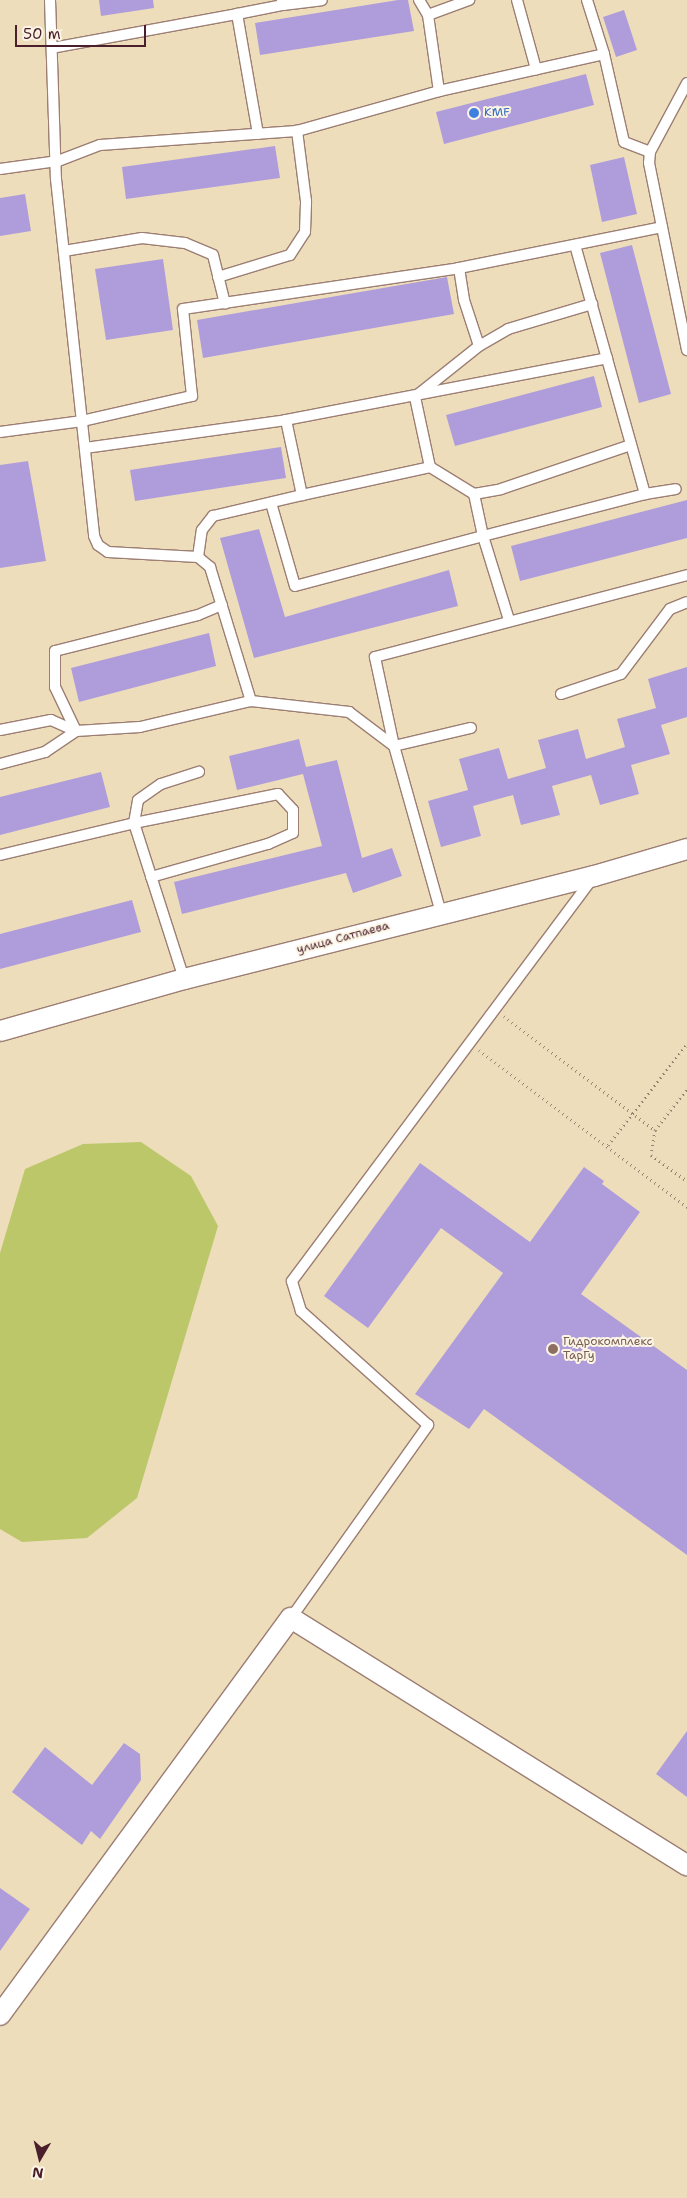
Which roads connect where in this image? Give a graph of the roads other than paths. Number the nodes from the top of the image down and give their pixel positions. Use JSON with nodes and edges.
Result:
{"nodes":[{"id":1,"x":50,"y":0,"type":"edge"},
{"id":2,"x":322,"y":0,"type":"edge"},
{"id":3,"x":419,"y":0,"type":"edge"},
{"id":4,"x":469,"y":0,"type":"edge"},
{"id":5,"x":517,"y":0,"type":"edge"},
{"id":6,"x":587,"y":0,"type":"edge"},
{"id":7,"x":283,"y":3,"type":"edge"},
{"id":8,"x":237,"y":14,"type":"junction"},
{"id":9,"x":428,"y":15,"type":"junction"},
{"id":10,"x":52,"y":48,"type":"junction"},
{"id":11,"x":604,"y":54,"type":"junction"},
{"id":12,"x":536,"y":69,"type":"junction"},
{"id":13,"x":687,"y":83,"type":"edge"},
{"id":14,"x":439,"y":91,"type":"junction"},
{"id":15,"x":297,"y":131,"type":"junction"},
{"id":16,"x":258,"y":134,"type":"junction"},
{"id":17,"x":650,"y":152,"type":"junction"},
{"id":18,"x":58,"y":160,"type":"junction"},
{"id":19,"x":0,"y":169,"type":"edge"},
{"id":20,"x":662,"y":227,"type":"junction"},
{"id":21,"x":575,"y":245,"type":"junction"},
{"id":22,"x":64,"y":250,"type":"junction"},
{"id":23,"x":459,"y":268,"type":"junction"},
{"id":24,"x":218,"y":277,"type":"junction"},
{"id":25,"x":225,"y":304,"type":"junction"},
{"id":26,"x":592,"y":304,"type":"junction"},
{"id":27,"x":479,"y":346,"type":"junction"},
{"id":28,"x":687,"y":350,"type":"edge"},
{"id":29,"x":607,"y":358,"type":"junction"},
{"id":30,"x":415,"y":397,"type":"junction"},
{"id":31,"x":286,"y":420,"type":"junction"},
{"id":32,"x":82,"y":421,"type":"junction"},
{"id":33,"x":0,"y":432,"type":"edge"},
{"id":34,"x":631,"y":445,"type":"junction"},
{"id":35,"x":85,"y":448,"type":"junction"},
{"id":36,"x":430,"y":468,"type":"junction"},
{"id":37,"x":676,"y":489,"type":"dead end"},
{"id":38,"x":474,"y":494,"type":"junction"},
{"id":39,"x":645,"y":494,"type":"junction"},
{"id":40,"x":302,"y":495,"type":"junction"},
{"id":41,"x":271,"y":504,"type":"junction"},
{"id":42,"x":483,"y":536,"type":"junction"},
{"id":43,"x":198,"y":557,"type":"junction"},
{"id":44,"x":687,"y":575,"type":"edge"},
{"id":45,"x":687,"y":602,"type":"edge"},
{"id":46,"x":222,"y":605,"type":"junction"},
{"id":47,"x":509,"y":620,"type":"junction"},
{"id":48,"x":561,"y":694,"type":"dead end"},
{"id":49,"x":252,"y":701,"type":"junction"},
{"id":50,"x":471,"y":728,"type":"dead end"},
{"id":51,"x":0,"y":730,"type":"edge"},
{"id":52,"x":76,"y":732,"type":"junction"},
{"id":53,"x":394,"y":746,"type":"junction"},
{"id":54,"x":0,"y":764,"type":"edge"},
{"id":55,"x":199,"y":772,"type":"dead end"},
{"id":56,"x":134,"y":822,"type":"junction"},
{"id":57,"x":687,"y":849,"type":"edge"},
{"id":58,"x":0,"y":855,"type":"edge"},
{"id":59,"x":594,"y":876,"type":"junction"},
{"id":60,"x":151,"y":877,"type":"junction"},
{"id":61,"x":441,"y":913,"type":"junction"},
{"id":62,"x":184,"y":979,"type":"junction"},
{"id":63,"x":0,"y":1031,"type":"edge"},
{"id":64,"x":291,"y":1618,"type":"junction"},
{"id":65,"x":687,"y":1865,"type":"edge"},
{"id":66,"x":0,"y":2015,"type":"edge"}],
"edges":[{"from":1,"to":10,"type":"lane"},
{"from":2,"to":7,"type":"lane"},
{"from":3,"to":9,"type":"lane"},
{"from":4,"to":9,"type":"lane"},
{"from":5,"to":12,"type":"lane"},
{"from":6,"to":11,"type":"lane"},
{"from":7,"to":8,"type":"lane"},
{"from":8,"to":10,"type":"lane"},
{"from":8,"to":16,"type":"lane"},
{"from":9,"to":14,"type":"lane"},
{"from":10,"to":18,"type":"lane"},
{"from":11,"to":12,"type":"lane"},
{"from":11,"to":17,"type":"lane"},
{"from":12,"to":14,"type":"lane"},
{"from":13,"to":17,"type":"lane"},
{"from":14,"to":15,"type":"lane"},
{"from":15,"to":16,"type":"lane"},
{"from":15,"to":24,"type":"lane"},
{"from":16,"to":18,"type":"lane"},
{"from":17,"to":20,"type":"lane"},
{"from":18,"to":19,"type":"lane"},
{"from":18,"to":22,"type":"lane"},
{"from":20,"to":21,"type":"lane"},
{"from":20,"to":28,"type":"lane"},
{"from":21,"to":23,"type":"lane"},
{"from":21,"to":26,"type":"lane"},
{"from":22,"to":24,"type":"lane"},
{"from":22,"to":32,"type":"lane"},
{"from":23,"to":25,"type":"lane"},
{"from":23,"to":27,"type":"lane"},
{"from":24,"to":25,"type":"lane"},
{"from":25,"to":32,"type":"lane"},
{"from":26,"to":27,"type":"lane"},
{"from":26,"to":29,"type":"lane"},
{"from":27,"to":30,"type":"lane"},
{"from":29,"to":30,"type":"lane"},
{"from":29,"to":34,"type":"lane"},
{"from":30,"to":31,"type":"lane"},
{"from":30,"to":36,"type":"lane"},
{"from":31,"to":35,"type":"lane"},
{"from":31,"to":40,"type":"lane"},
{"from":32,"to":33,"type":"lane"},
{"from":32,"to":35,"type":"lane"},
{"from":34,"to":38,"type":"lane"},
{"from":34,"to":39,"type":"lane"},
{"from":35,"to":43,"type":"lane"},
{"from":36,"to":38,"type":"lane"},
{"from":36,"to":40,"type":"lane"},
{"from":37,"to":39,"type":"lane"},
{"from":38,"to":42,"type":"lane"},
{"from":39,"to":42,"type":"lane"},
{"from":40,"to":41,"type":"lane"},
{"from":41,"to":42,"type":"lane"},
{"from":41,"to":43,"type":"lane"},
{"from":42,"to":47,"type":"lane"},
{"from":43,"to":46,"type":"lane"},
{"from":44,"to":47,"type":"lane"},
{"from":45,"to":48,"type":"lane"},
{"from":46,"to":49,"type":"lane"},
{"from":46,"to":52,"type":"lane"},
{"from":47,"to":53,"type":"lane"},
{"from":49,"to":52,"type":"lane"},
{"from":49,"to":53,"type":"lane"},
{"from":50,"to":53,"type":"lane"},
{"from":51,"to":52,"type":"lane"},
{"from":52,"to":54,"type":"lane"},
{"from":53,"to":61,"type":"lane"},
{"from":55,"to":56,"type":"lane"},
{"from":56,"to":58,"type":"lane"},
{"from":56,"to":60,"type":"lane"},
{"from":56,"to":60,"type":"lane"},
{"from":57,"to":59,"type":"street","name":"улица Сатпаева"},
{"from":59,"to":61,"type":"street","name":"улица Сатпаева"},
{"from":59,"to":64,"type":"lane"},
{"from":60,"to":62,"type":"lane"},
{"from":61,"to":62,"type":"street","name":"улица Сатпаева"},
{"from":62,"to":63,"type":"street","name":"улица Сатпаева"},
{"from":64,"to":65,"type":"street"},
{"from":64,"to":66,"type":"street"}]}
